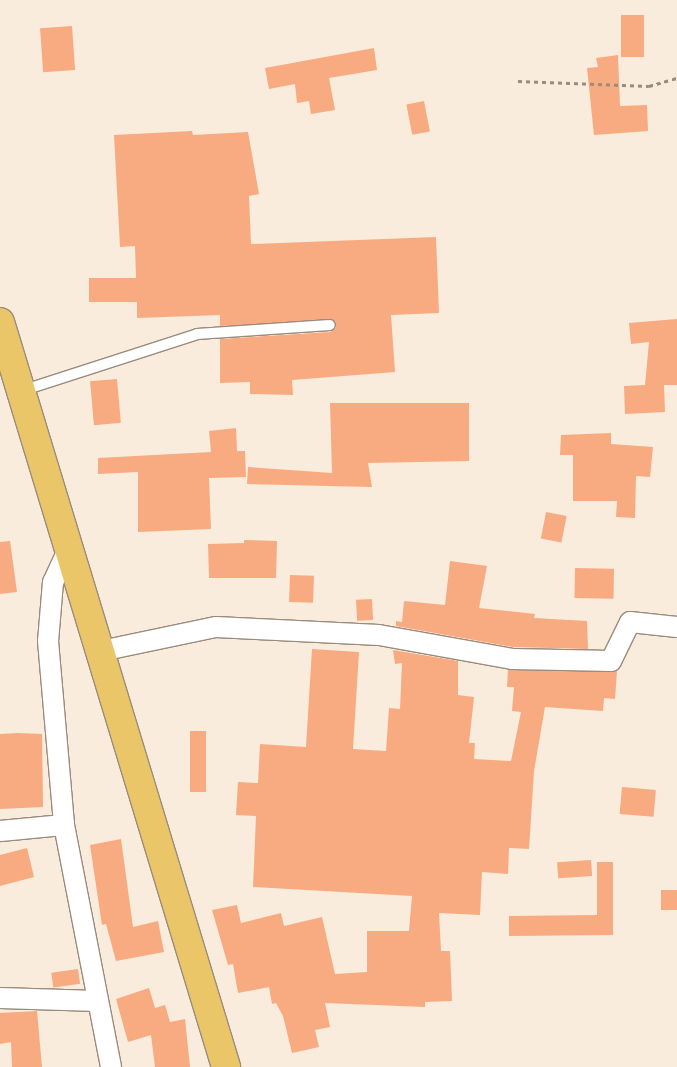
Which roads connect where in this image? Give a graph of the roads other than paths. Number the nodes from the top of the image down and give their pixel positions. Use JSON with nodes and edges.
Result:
{"nodes":[{"id":1,"x":0,"y":322,"type":"edge"},
{"id":2,"x":330,"y":325,"type":"dead end"},
{"id":3,"x":20,"y":392,"type":"junction"},
{"id":4,"x":69,"y":548,"type":"junction"},
{"id":5,"x":677,"y":627,"type":"edge"},
{"id":6,"x":101,"y":651,"type":"junction"},
{"id":7,"x":64,"y":825,"type":"junction"},
{"id":8,"x":0,"y":831,"type":"edge"},
{"id":9,"x":0,"y":998,"type":"edge"},
{"id":10,"x":97,"y":1001,"type":"junction"},
{"id":11,"x":111,"y":1067,"type":"edge"},
{"id":12,"x":226,"y":1067,"type":"edge"}],
"edges":[{"from":1,"to":3,"type":"main road"},
{"from":2,"to":3,"type":"lane"},
{"from":3,"to":4,"type":"main road"},
{"from":4,"to":6,"type":"main road"},
{"from":4,"to":7,"type":"street"},
{"from":5,"to":6,"type":"street"},
{"from":6,"to":12,"type":"main road"},
{"from":7,"to":8,"type":"street"},
{"from":7,"to":10,"type":"street"},
{"from":9,"to":10,"type":"street"},
{"from":10,"to":11,"type":"street"}]}
